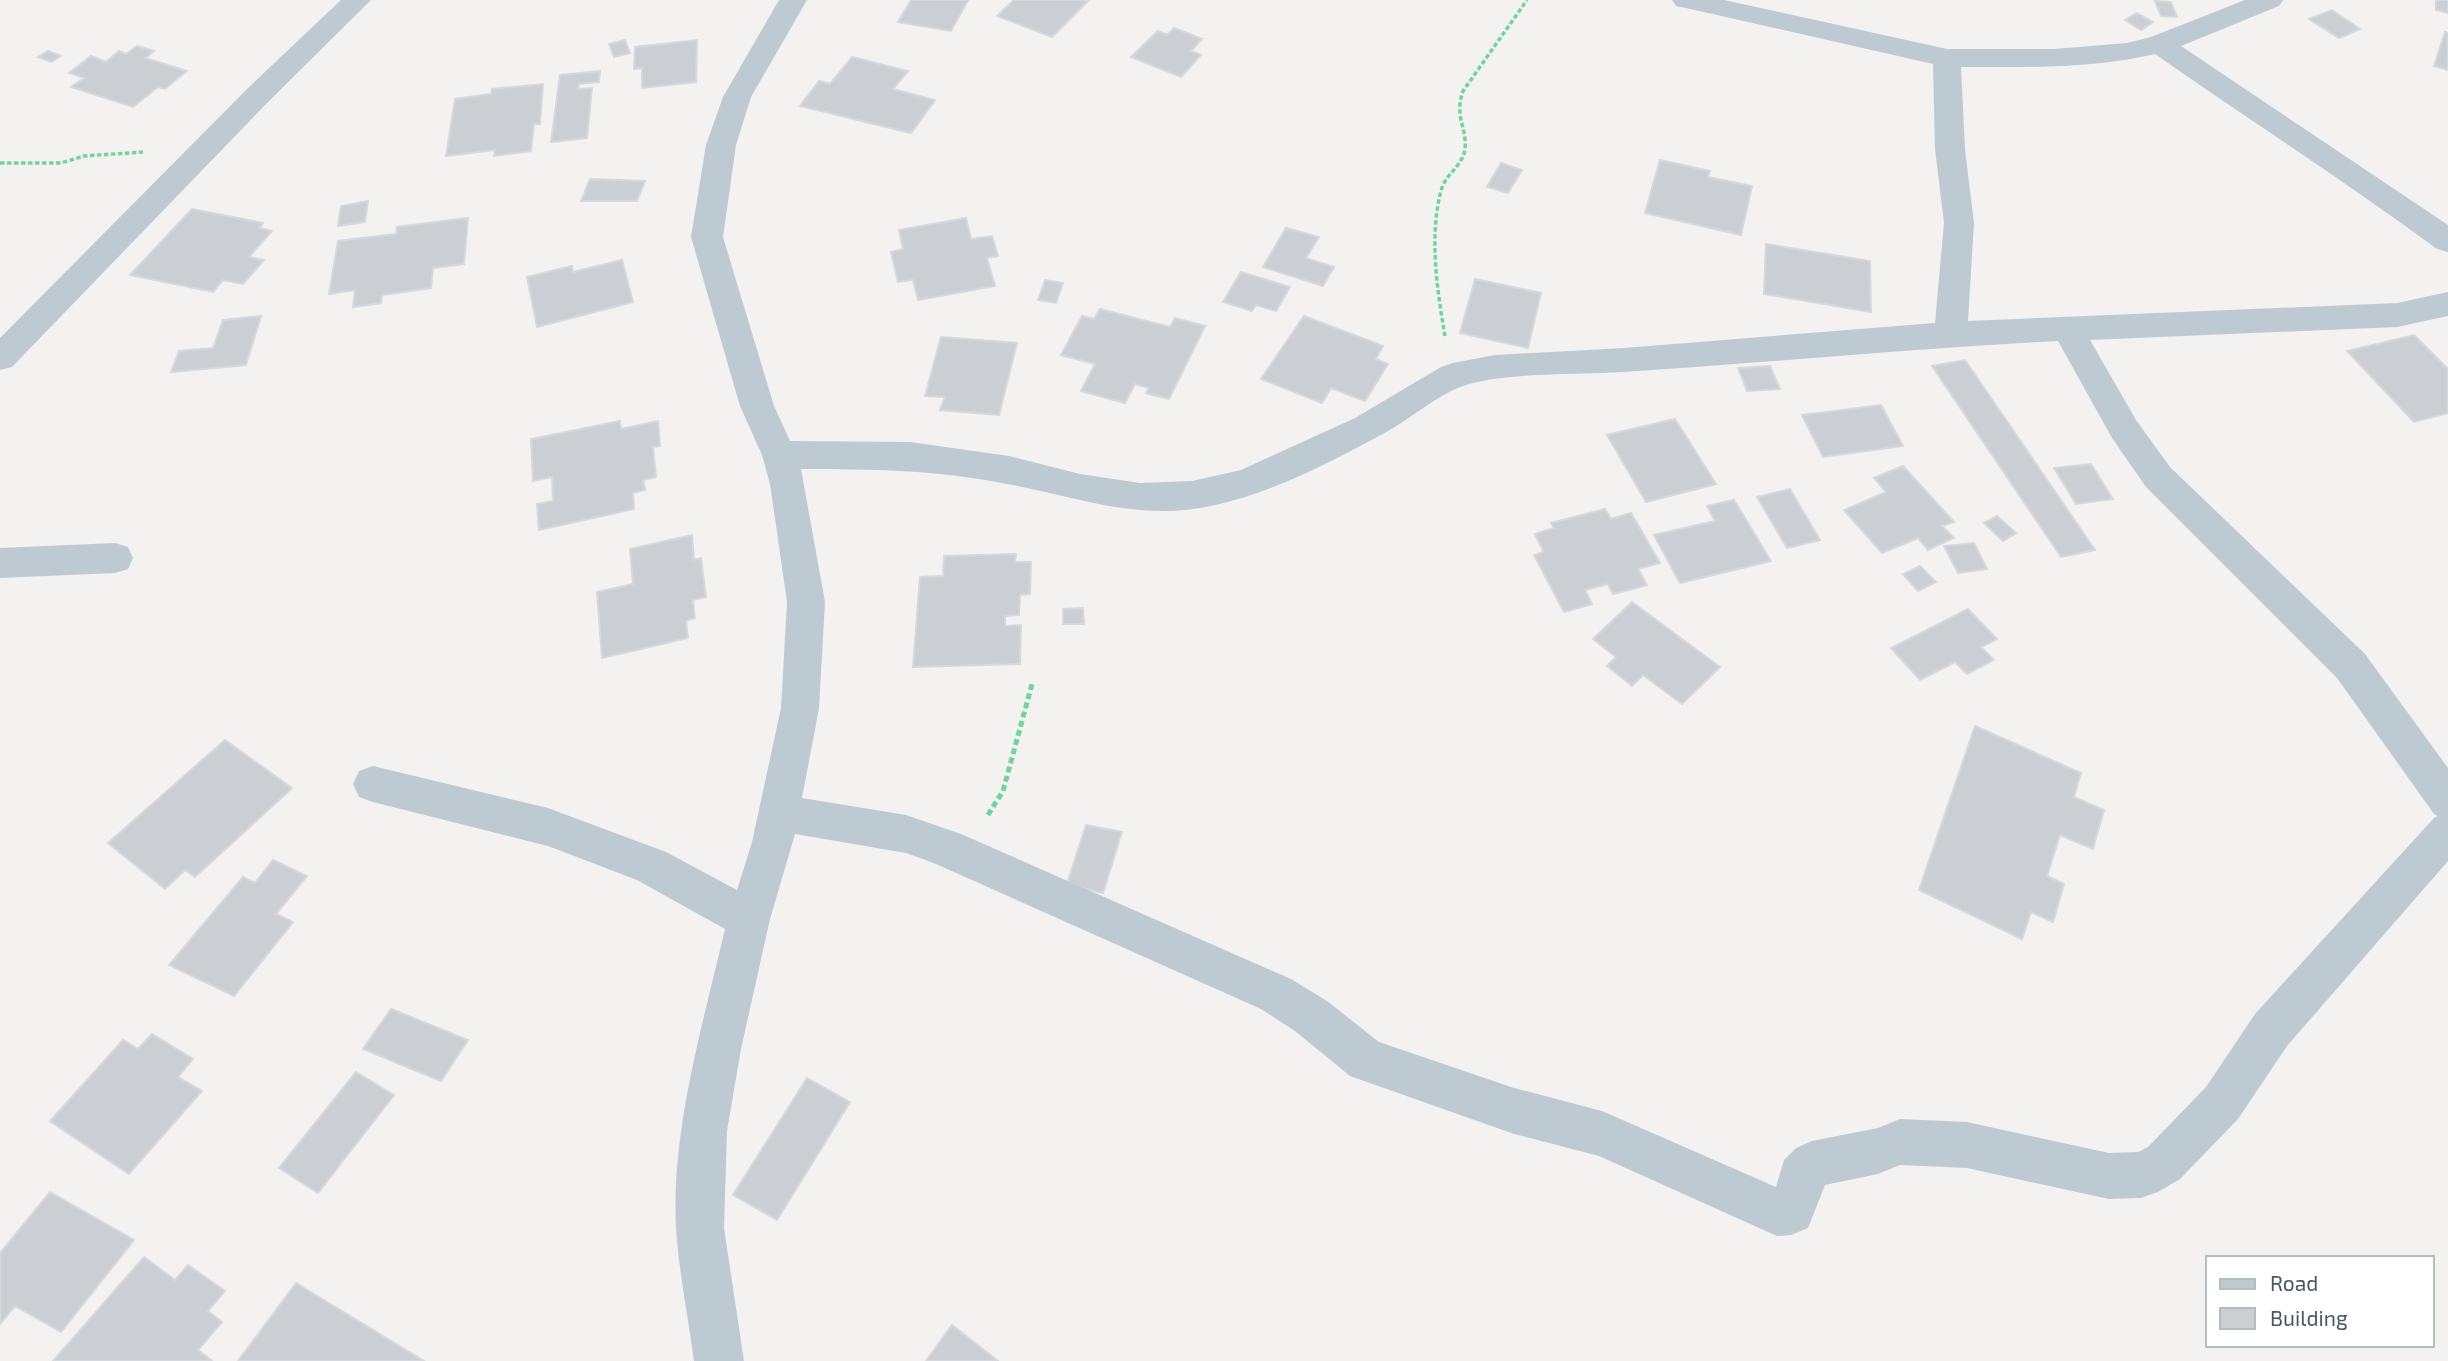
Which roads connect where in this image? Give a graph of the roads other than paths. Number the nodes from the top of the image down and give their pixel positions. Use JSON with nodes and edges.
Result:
{"nodes":[{"id":1,"x":358,"y":0,"type":"edge"},
{"id":2,"x":793,"y":0,"type":"edge"},
{"id":3,"x":1686,"y":0,"type":"edge"},
{"id":4,"x":2269,"y":0,"type":"edge"},
{"id":5,"x":2160,"y":44,"type":"junction"},
{"id":6,"x":1947,"y":58,"type":"junction"},
{"id":7,"x":2448,"y":241,"type":"edge"},
{"id":8,"x":2448,"y":304,"type":"edge"},
{"id":9,"x":2067,"y":329,"type":"junction"},
{"id":10,"x":1951,"y":334,"type":"junction"},
{"id":11,"x":0,"y":358,"type":"edge"},
{"id":12,"x":779,"y":455,"type":"junction"},
{"id":13,"x":115,"y":558,"type":"dead end"},
{"id":14,"x":0,"y":564,"type":"edge"},
{"id":15,"x":373,"y":784,"type":"dead end"},
{"id":16,"x":2448,"y":801,"type":"edge"},
{"id":17,"x":778,"y":813,"type":"junction"},
{"id":18,"x":2448,"y":831,"type":"edge"},
{"id":19,"x":749,"y":919,"type":"junction"},
{"id":20,"x":719,"y":1361,"type":"edge"}],
"edges":[{"from":1,"to":11,"type":"street"},
{"from":2,"to":12,"type":"street"},
{"from":3,"to":6,"type":"street"},
{"from":4,"to":5,"type":"street"},
{"from":5,"to":6,"type":"street"},
{"from":5,"to":7,"type":"street"},
{"from":6,"to":10,"type":"street"},
{"from":8,"to":9,"type":"street"},
{"from":9,"to":10,"type":"street"},
{"from":9,"to":16,"type":"street"},
{"from":10,"to":12,"type":"street"},
{"from":12,"to":17,"type":"street"},
{"from":13,"to":14,"type":"street"},
{"from":15,"to":19,"type":"street"},
{"from":17,"to":18,"type":"street"},
{"from":17,"to":19,"type":"street"},
{"from":19,"to":20,"type":"street"}]}
